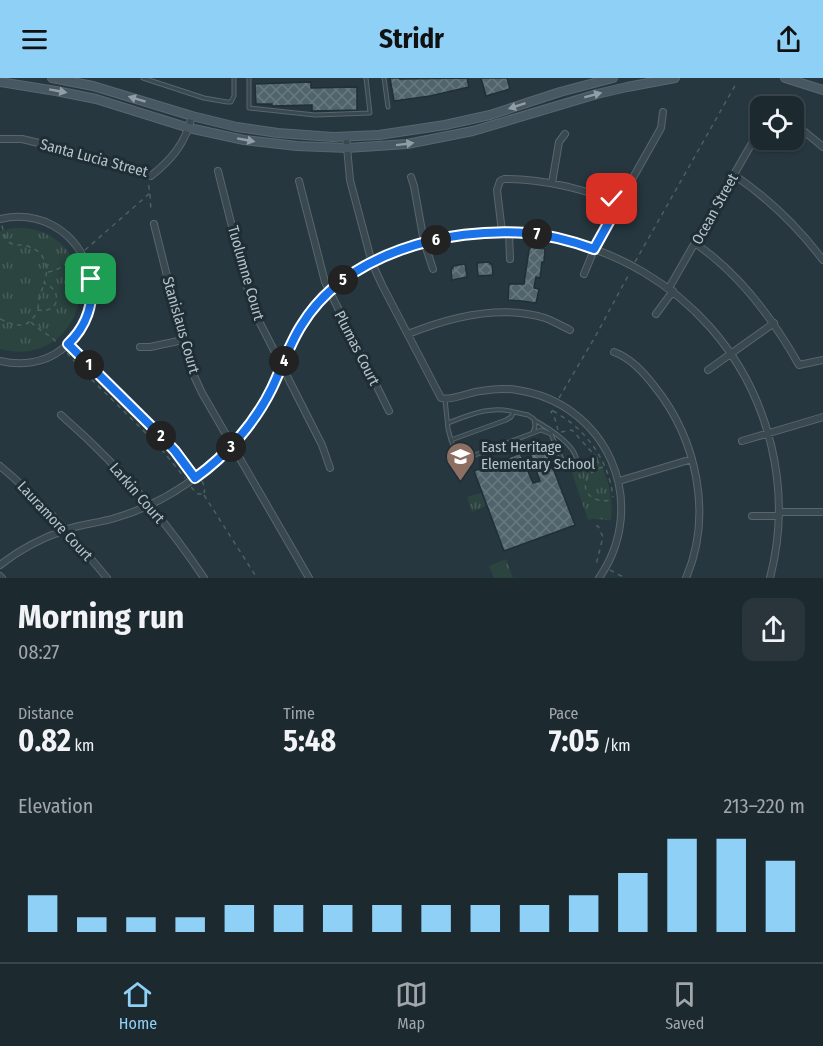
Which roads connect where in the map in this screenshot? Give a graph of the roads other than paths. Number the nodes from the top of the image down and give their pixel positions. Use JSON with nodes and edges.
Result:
{"nodes":[{"id":1,"x":52,"y":78,"type":"edge"},
{"id":2,"x":143,"y":78,"type":"edge"},
{"id":3,"x":234,"y":78,"type":"edge"},
{"id":4,"x":249,"y":78,"type":"edge"},
{"id":5,"x":366,"y":78,"type":"edge"},
{"id":6,"x":384,"y":78,"type":"edge"},
{"id":7,"x":613,"y":78,"type":"edge"},
{"id":8,"x":675,"y":78,"type":"edge"},
{"id":9,"x":785,"y":78,"type":"edge"},
{"id":10,"x":0,"y":82,"type":"edge"},
{"id":11,"x":823,"y":90,"type":"edge"},
{"id":12,"x":388,"y":107,"type":"dead end"},
{"id":13,"x":663,"y":112,"type":"dead end"},
{"id":14,"x":192,"y":116,"type":"junction"},
{"id":15,"x":189,"y":128,"type":"junction"},
{"id":16,"x":804,"y":131,"type":"edge"},
{"id":17,"x":565,"y":134,"type":"dead end"},
{"id":18,"x":346,"y":136,"type":"junction"},
{"id":19,"x":0,"y":139,"type":"edge"},
{"id":20,"x":750,"y":147,"type":"edge"},
{"id":21,"x":823,"y":147,"type":"edge"},
{"id":22,"x":347,"y":148,"type":"junction"},
{"id":23,"x":218,"y":171,"type":"dead end"},
{"id":24,"x":734,"y":175,"type":"junction"},
{"id":25,"x":411,"y":177,"type":"dead end"},
{"id":26,"x":299,"y":181,"type":"dead end"},
{"id":27,"x":552,"y":183,"type":"junction"},
{"id":28,"x":620,"y":202,"type":"junction"},
{"id":29,"x":0,"y":219,"type":"edge"},
{"id":30,"x":154,"y":224,"type":"dead end"},
{"id":31,"x":502,"y":232,"type":"junction"},
{"id":32,"x":509,"y":232,"type":"junction"},
{"id":33,"x":424,"y":242,"type":"junction"},
{"id":34,"x":696,"y":244,"type":"junction"},
{"id":35,"x":594,"y":249,"type":"junction"},
{"id":36,"x":510,"y":259,"type":"dead end"},
{"id":37,"x":823,"y":260,"type":"edge"},
{"id":38,"x":372,"y":263,"type":"junction"},
{"id":39,"x":433,"y":269,"type":"dead end"},
{"id":40,"x":584,"y":274,"type":"dead end"},
{"id":41,"x":671,"y":290,"type":"junction"},
{"id":42,"x":328,"y":291,"type":"junction"},
{"id":43,"x":656,"y":314,"type":"dead end"},
{"id":44,"x":774,"y":323,"type":"junction"},
{"id":45,"x":570,"y":330,"type":"dead end"},
{"id":46,"x":408,"y":334,"type":"junction"},
{"id":47,"x":183,"y":340,"type":"junction"},
{"id":48,"x":68,"y":344,"type":"junction"},
{"id":49,"x":140,"y":347,"type":"dead end"},
{"id":50,"x":614,"y":352,"type":"dead end"},
{"id":51,"x":731,"y":354,"type":"junction"},
{"id":52,"x":823,"y":360,"type":"edge"},
{"id":53,"x":0,"y":361,"type":"edge"},
{"id":54,"x":282,"y":365,"type":"junction"},
{"id":55,"x":708,"y":370,"type":"dead end"},
{"id":56,"x":445,"y":399,"type":"junction"},
{"id":57,"x":389,"y":411,"type":"dead end"},
{"id":58,"x":514,"y":412,"type":"junction"},
{"id":59,"x":61,"y":415,"type":"dead end"},
{"id":60,"x":823,"y":417,"type":"edge"},
{"id":61,"x":534,"y":419,"type":"junction"},
{"id":62,"x":448,"y":423,"type":"junction"},
{"id":63,"x":533,"y":433,"type":"junction"},
{"id":64,"x":768,"y":433,"type":"junction"},
{"id":65,"x":451,"y":440,"type":"junction"},
{"id":66,"x":742,"y":441,"type":"dead end"},
{"id":67,"x":233,"y":445,"type":"junction"},
{"id":68,"x":692,"y":459,"type":"junction"},
{"id":69,"x":0,"y":466,"type":"edge"},
{"id":70,"x":330,"y":468,"type":"dead end"},
{"id":71,"x":199,"y":479,"type":"junction"},
{"id":72,"x":619,"y":481,"type":"junction"},
{"id":73,"x":150,"y":505,"type":"junction"},
{"id":74,"x":823,"y":512,"type":"edge"},
{"id":75,"x":779,"y":514,"type":"junction"},
{"id":76,"x":752,"y":516,"type":"dead end"},
{"id":77,"x":66,"y":529,"type":"junction"},
{"id":78,"x":0,"y":565,"type":"edge"},
{"id":79,"x":108,"y":578,"type":"edge"},
{"id":80,"x":204,"y":578,"type":"edge"},
{"id":81,"x":309,"y":578,"type":"edge"},
{"id":82,"x":599,"y":578,"type":"edge"},
{"id":83,"x":686,"y":578,"type":"edge"},
{"id":84,"x":770,"y":578,"type":"edge"}],
"edges":[{"from":14,"to":1,"type":"street","one_way":true},
{"from":2,"to":3,"type":"lane"},
{"from":4,"to":5,"type":"lane"},
{"from":6,"to":12,"type":"lane"},
{"from":7,"to":18,"type":"street","one_way":true},
{"from":22,"to":8,"type":"street","one_way":true},
{"from":9,"to":11,"type":"street"},
{"from":10,"to":15,"type":"street","one_way":true},
{"from":13,"to":28,"type":"street"},
{"from":14,"to":15,"type":"street","name":"Santa Lucia Street"},
{"from":14,"to":18,"type":"street"},
{"from":15,"to":19,"type":"street","name":"Santa Lucia Street"},
{"from":15,"to":22,"type":"street","one_way":true},
{"from":16,"to":21,"type":"street"},
{"from":17,"to":27,"type":"street"},
{"from":18,"to":22,"type":"street"},
{"from":20,"to":24,"type":"street","name":"Ocean Street"},
{"from":22,"to":38,"type":"street"},
{"from":23,"to":54,"type":"street","name":"Tuolumne Court"},
{"from":24,"to":34,"type":"street","name":"Ocean Street"},
{"from":24,"to":37,"type":"street"},
{"from":25,"to":33,"type":"street"},
{"from":26,"to":42,"type":"street","name":"Plumas Court"},
{"from":27,"to":28,"type":"street"},
{"from":27,"to":31,"type":"street"},
{"from":28,"to":35,"type":"street"},
{"from":29,"to":48,"type":"street"},
{"from":30,"to":47,"type":"street","name":"Stanislaus Court"},
{"from":31,"to":32,"type":"street"},
{"from":31,"to":33,"type":"street"},
{"from":32,"to":35,"type":"street"},
{"from":32,"to":36,"type":"street"},
{"from":33,"to":38,"type":"street"},
{"from":33,"to":39,"type":"street"},
{"from":34,"to":41,"type":"street","name":"Ocean Street"},
{"from":34,"to":44,"type":"street"},
{"from":35,"to":40,"type":"street"},
{"from":35,"to":41,"type":"street"},
{"from":38,"to":42,"type":"street"},
{"from":38,"to":46,"type":"street"},
{"from":41,"to":43,"type":"street","name":"Ocean Street"},
{"from":41,"to":51,"type":"street"},
{"from":42,"to":54,"type":"street"},
{"from":42,"to":57,"type":"street","name":"Plumas Court"},
{"from":44,"to":51,"type":"street"},
{"from":44,"to":52,"type":"street"},
{"from":45,"to":46,"type":"street"},
{"from":46,"to":56,"type":"street"},
{"from":47,"to":49,"type":"street"},
{"from":47,"to":67,"type":"street","name":"Stanislaus Court"},
{"from":48,"to":53,"type":"street"},
{"from":48,"to":71,"type":"street"},
{"from":50,"to":68,"type":"street"},
{"from":51,"to":55,"type":"street"},
{"from":51,"to":64,"type":"street"},
{"from":54,"to":67,"type":"street"},
{"from":54,"to":70,"type":"street","name":"Tuolumne Court"},
{"from":56,"to":62,"type":"lane"},
{"from":56,"to":72,"type":"street"},
{"from":58,"to":61,"type":"lane"},
{"from":58,"to":62,"type":"lane"},
{"from":58,"to":65,"type":"lane"},
{"from":59,"to":73,"type":"street","name":"Larkin Court"},
{"from":60,"to":64,"type":"street"},
{"from":61,"to":63,"type":"lane"},
{"from":61,"to":63,"type":"lane"},
{"from":62,"to":65,"type":"lane"},
{"from":63,"to":65,"type":"lane"},
{"from":64,"to":66,"type":"street"},
{"from":64,"to":75,"type":"street"},
{"from":67,"to":71,"type":"street"},
{"from":67,"to":81,"type":"street","name":"Stanislaus Court"},
{"from":68,"to":72,"type":"street"},
{"from":68,"to":83,"type":"street"},
{"from":69,"to":77,"type":"street","name":"Lauramore Court"},
{"from":71,"to":73,"type":"street"},
{"from":72,"to":82,"type":"street"},
{"from":73,"to":77,"type":"street"},
{"from":73,"to":80,"type":"street","name":"Larkin Court"},
{"from":74,"to":75,"type":"street"},
{"from":75,"to":76,"type":"street"},
{"from":75,"to":84,"type":"street"},
{"from":77,"to":78,"type":"street"},
{"from":77,"to":79,"type":"street","name":"Lauramore Court"}]}
